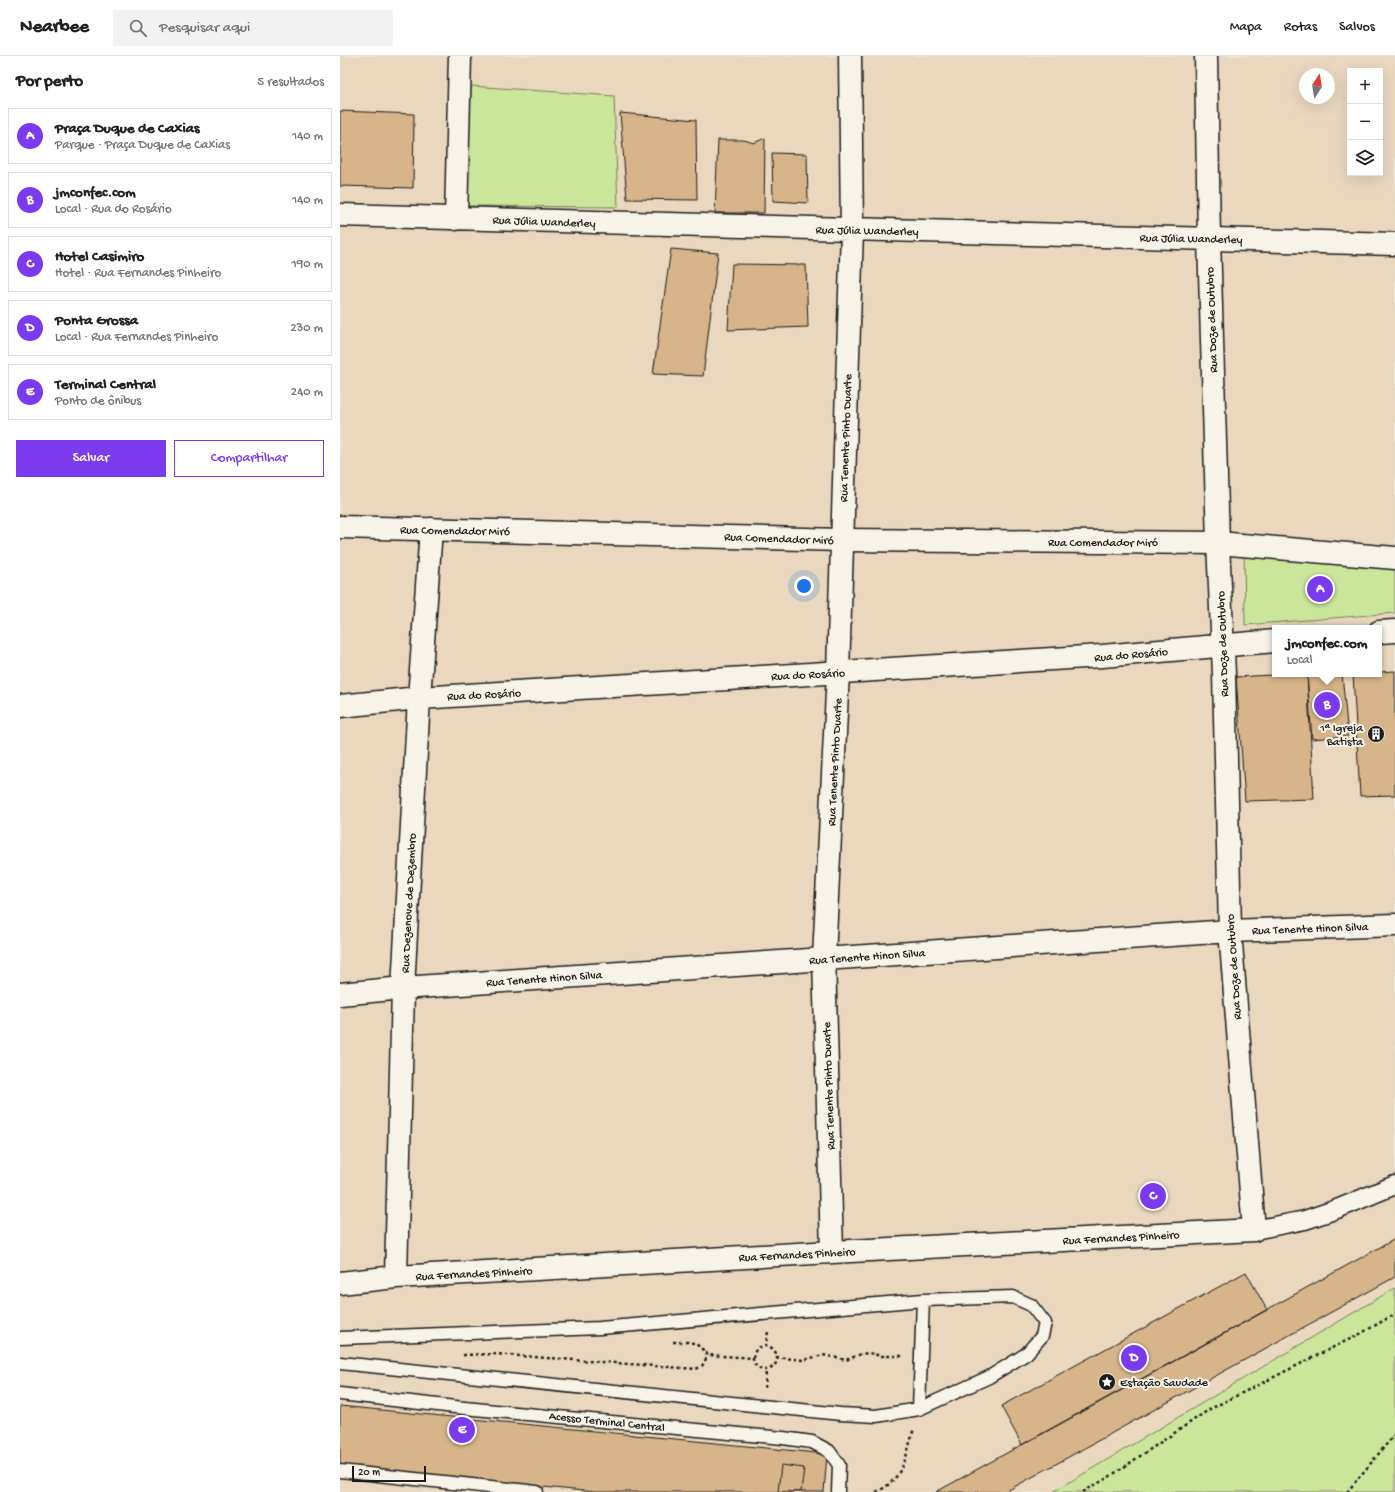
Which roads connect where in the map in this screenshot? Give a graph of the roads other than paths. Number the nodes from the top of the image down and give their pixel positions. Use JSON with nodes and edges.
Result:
{"nodes":[{"id":1,"x":460,"y":56,"type":"edge"},
{"id":2,"x":850,"y":56,"type":"edge"},
{"id":3,"x":1206,"y":56,"type":"edge"},
{"id":4,"x":340,"y":215,"type":"edge"},
{"id":5,"x":456,"y":219,"type":"junction"},
{"id":6,"x":852,"y":230,"type":"junction"},
{"id":7,"x":1209,"y":238,"type":"junction"},
{"id":8,"x":1395,"y":244,"type":"edge"},
{"id":9,"x":340,"y":527,"type":"edge"},
{"id":10,"x":432,"y":529,"type":"junction"},
{"id":11,"x":842,"y":540,"type":"junction"},
{"id":12,"x":1218,"y":543,"type":"junction"},
{"id":13,"x":1395,"y":558,"type":"edge"},
{"id":14,"x":1395,"y":631,"type":"edge"},
{"id":15,"x":1382,"y":632,"type":"edge"},
{"id":16,"x":1272,"y":641,"type":"edge"},
{"id":17,"x":1223,"y":646,"type":"junction"},
{"id":18,"x":838,"y":672,"type":"junction"},
{"id":19,"x":418,"y":698,"type":"junction"},
{"id":20,"x":340,"y":706,"type":"edge"},
{"id":21,"x":1395,"y":925,"type":"edge"},
{"id":22,"x":1230,"y":931,"type":"junction"},
{"id":23,"x":824,"y":958,"type":"junction"},
{"id":24,"x":403,"y":988,"type":"junction"},
{"id":25,"x":340,"y":994,"type":"edge"},
{"id":26,"x":1395,"y":1185,"type":"edge"},
{"id":27,"x":1254,"y":1230,"type":"junction"},
{"id":28,"x":832,"y":1252,"type":"junction"},
{"id":29,"x":396,"y":1277,"type":"junction"},
{"id":30,"x":340,"y":1283,"type":"edge"},
{"id":31,"x":923,"y":1300,"type":"junction"},
{"id":32,"x":340,"y":1338,"type":"edge"},
{"id":33,"x":340,"y":1363,"type":"edge"},
{"id":34,"x":340,"y":1394,"type":"edge"},
{"id":35,"x":919,"y":1409,"type":"junction"},
{"id":36,"x":340,"y":1471,"type":"edge"},
{"id":37,"x":537,"y":1492,"type":"edge"},
{"id":38,"x":838,"y":1492,"type":"edge"}],
"edges":[{"from":1,"to":5,"type":"street"},
{"from":2,"to":6,"type":"street","name":"Rua Tenente Pinto Duarte"},
{"from":3,"to":7,"type":"street","name":"Rua Doze de Outubro"},
{"from":4,"to":5,"type":"street","name":"Rua Júlia Wanderley"},
{"from":5,"to":6,"type":"street","name":"Rua Júlia Wanderley"},
{"from":6,"to":7,"type":"street","name":"Rua Júlia Wanderley"},
{"from":6,"to":11,"type":"street","name":"Rua Tenente Pinto Duarte"},
{"from":7,"to":8,"type":"street","name":"Rua Júlia Wanderley"},
{"from":7,"to":12,"type":"street","name":"Rua Doze de Outubro"},
{"from":9,"to":10,"type":"street","name":"Rua Comendador Miró"},
{"from":10,"to":11,"type":"street","name":"Rua Comendador Miró"},
{"from":10,"to":19,"type":"street","name":"Rua Dezenove de Dezembro"},
{"from":11,"to":12,"type":"street","name":"Rua Comendador Miró"},
{"from":11,"to":18,"type":"street","name":"Rua Tenente Pinto Duarte"},
{"from":12,"to":13,"type":"street","name":"Rua Comendador Miró"},
{"from":12,"to":17,"type":"street","name":"Rua Doze de Outubro"},
{"from":14,"to":15,"type":"street"},
{"from":16,"to":17,"type":"street","name":"Rua do Rosário"},
{"from":17,"to":18,"type":"street","name":"Rua do Rosário"},
{"from":17,"to":22,"type":"street","name":"Rua Doze de Outubro"},
{"from":18,"to":19,"type":"street","name":"Rua do Rosário"},
{"from":18,"to":23,"type":"street","name":"Rua Tenente Pinto Duarte"},
{"from":19,"to":20,"type":"street","name":"Rua do Rosário"},
{"from":19,"to":24,"type":"street","name":"Rua Dezenove de Dezembro"},
{"from":21,"to":22,"type":"street","name":"Rua Tenente Hinon Silva"},
{"from":22,"to":23,"type":"street","name":"Rua Tenente Hinon Silva"},
{"from":22,"to":27,"type":"street","name":"Rua Doze de Outubro"},
{"from":23,"to":24,"type":"street","name":"Rua Tenente Hinon Silva"},
{"from":23,"to":28,"type":"street","name":"Rua Tenente Pinto Duarte"},
{"from":24,"to":25,"type":"street","name":"Rua Tenente Hinon Silva"},
{"from":24,"to":29,"type":"street","name":"Rua Dezenove de Dezembro"},
{"from":26,"to":27,"type":"street"},
{"from":27,"to":28,"type":"street","name":"Rua Fernandes Pinheiro"},
{"from":28,"to":29,"type":"street","name":"Rua Fernandes Pinheiro"},
{"from":29,"to":30,"type":"street","name":"Rua Fernandes Pinheiro"},
{"from":31,"to":32,"type":"lane"},
{"from":31,"to":35,"type":"lane"},
{"from":31,"to":35,"type":"lane"},
{"from":33,"to":35,"type":"lane"},
{"from":34,"to":38,"type":"lane","name":"Acesso Terminal Central"},
{"from":36,"to":37,"type":"lane"}]}
